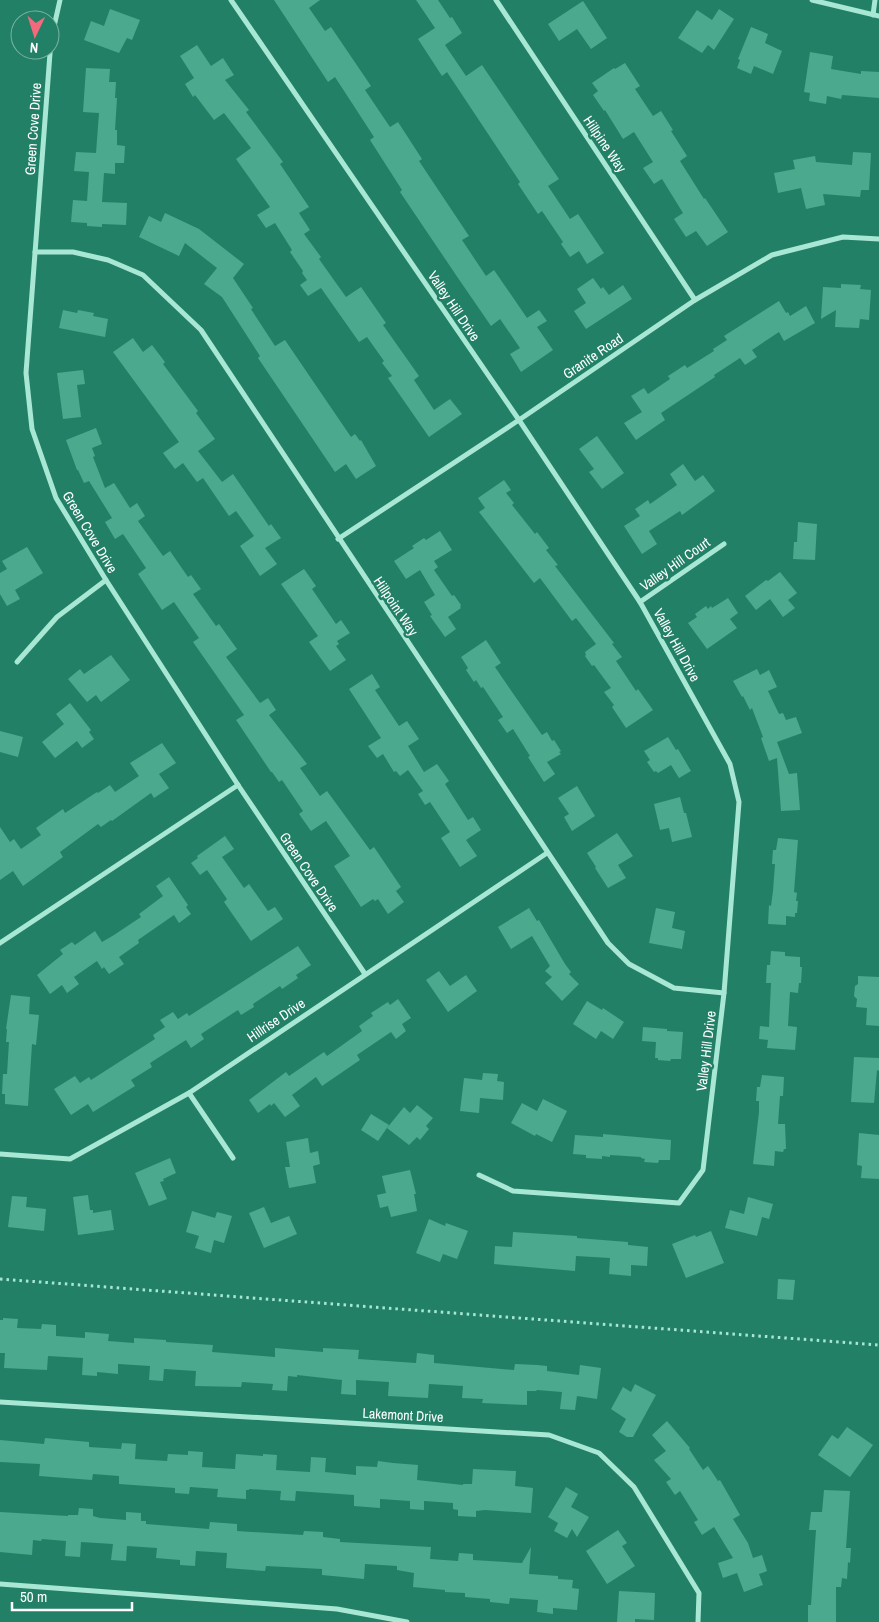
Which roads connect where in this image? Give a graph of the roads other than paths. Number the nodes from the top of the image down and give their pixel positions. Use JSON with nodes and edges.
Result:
{"nodes":[{"id":1,"x":60,"y":0,"type":"edge"},
{"id":2,"x":231,"y":0,"type":"edge"},
{"id":3,"x":496,"y":0,"type":"edge"},
{"id":4,"x":812,"y":0,"type":"edge"},
{"id":5,"x":875,"y":0,"type":"edge"},
{"id":6,"x":876,"y":15,"type":"edge"},
{"id":7,"x":879,"y":238,"type":"edge"},
{"id":8,"x":35,"y":252,"type":"junction"},
{"id":9,"x":695,"y":300,"type":"junction"},
{"id":10,"x":519,"y":420,"type":"junction"},
{"id":11,"x":338,"y":538,"type":"junction"},
{"id":12,"x":724,"y":544,"type":"dead end"},
{"id":13,"x":106,"y":580,"type":"junction"},
{"id":14,"x":640,"y":602,"type":"junction"},
{"id":15,"x":17,"y":662,"type":"dead end"},
{"id":16,"x":238,"y":785,"type":"junction"},
{"id":17,"x":547,"y":853,"type":"junction"},
{"id":18,"x":0,"y":942,"type":"edge"},
{"id":19,"x":365,"y":974,"type":"junction"},
{"id":20,"x":724,"y":993,"type":"junction"},
{"id":21,"x":189,"y":1092,"type":"junction"},
{"id":22,"x":0,"y":1154,"type":"edge"},
{"id":23,"x":233,"y":1158,"type":"dead end"},
{"id":24,"x":478,"y":1175,"type":"dead end"},
{"id":25,"x":0,"y":1402,"type":"edge"},
{"id":26,"x":0,"y":1584,"type":"edge"},
{"id":27,"x":407,"y":1622,"type":"edge"},
{"id":28,"x":698,"y":1622,"type":"edge"}],
"edges":[{"from":1,"to":8,"type":"street","name":"Green Cove Drive"},
{"from":2,"to":10,"type":"street","name":"Valley Hill Drive"},
{"from":3,"to":9,"type":"street","name":"Hillpine Way"},
{"from":4,"to":6,"type":"street"},
{"from":5,"to":6,"type":"street"},
{"from":7,"to":9,"type":"street","name":"Granite Road"},
{"from":8,"to":11,"type":"street","name":"Hillpoint Way"},
{"from":8,"to":13,"type":"street","name":"Green Cove Drive"},
{"from":9,"to":10,"type":"street","name":"Granite Road"},
{"from":10,"to":11,"type":"street","name":"Granite Road"},
{"from":10,"to":14,"type":"street","name":"Valley Hill Drive"},
{"from":11,"to":17,"type":"street","name":"Hillpoint Way"},
{"from":12,"to":14,"type":"street","name":"Valley Hill Court"},
{"from":13,"to":15,"type":"street"},
{"from":13,"to":16,"type":"street","name":"Green Cove Drive"},
{"from":14,"to":20,"type":"street","name":"Valley Hill Drive"},
{"from":16,"to":18,"type":"street"},
{"from":16,"to":19,"type":"street","name":"Green Cove Drive"},
{"from":17,"to":19,"type":"street","name":"Hillrise Drive"},
{"from":17,"to":20,"type":"street","name":"Hillpoint Way"},
{"from":19,"to":21,"type":"street","name":"Hillrise Drive"},
{"from":20,"to":24,"type":"street","name":"Valley Hill Drive"},
{"from":21,"to":22,"type":"street","name":"Hillrise Drive"},
{"from":21,"to":23,"type":"street"},
{"from":25,"to":28,"type":"street","name":"Lakemont Drive"},
{"from":26,"to":27,"type":"street"}]}
